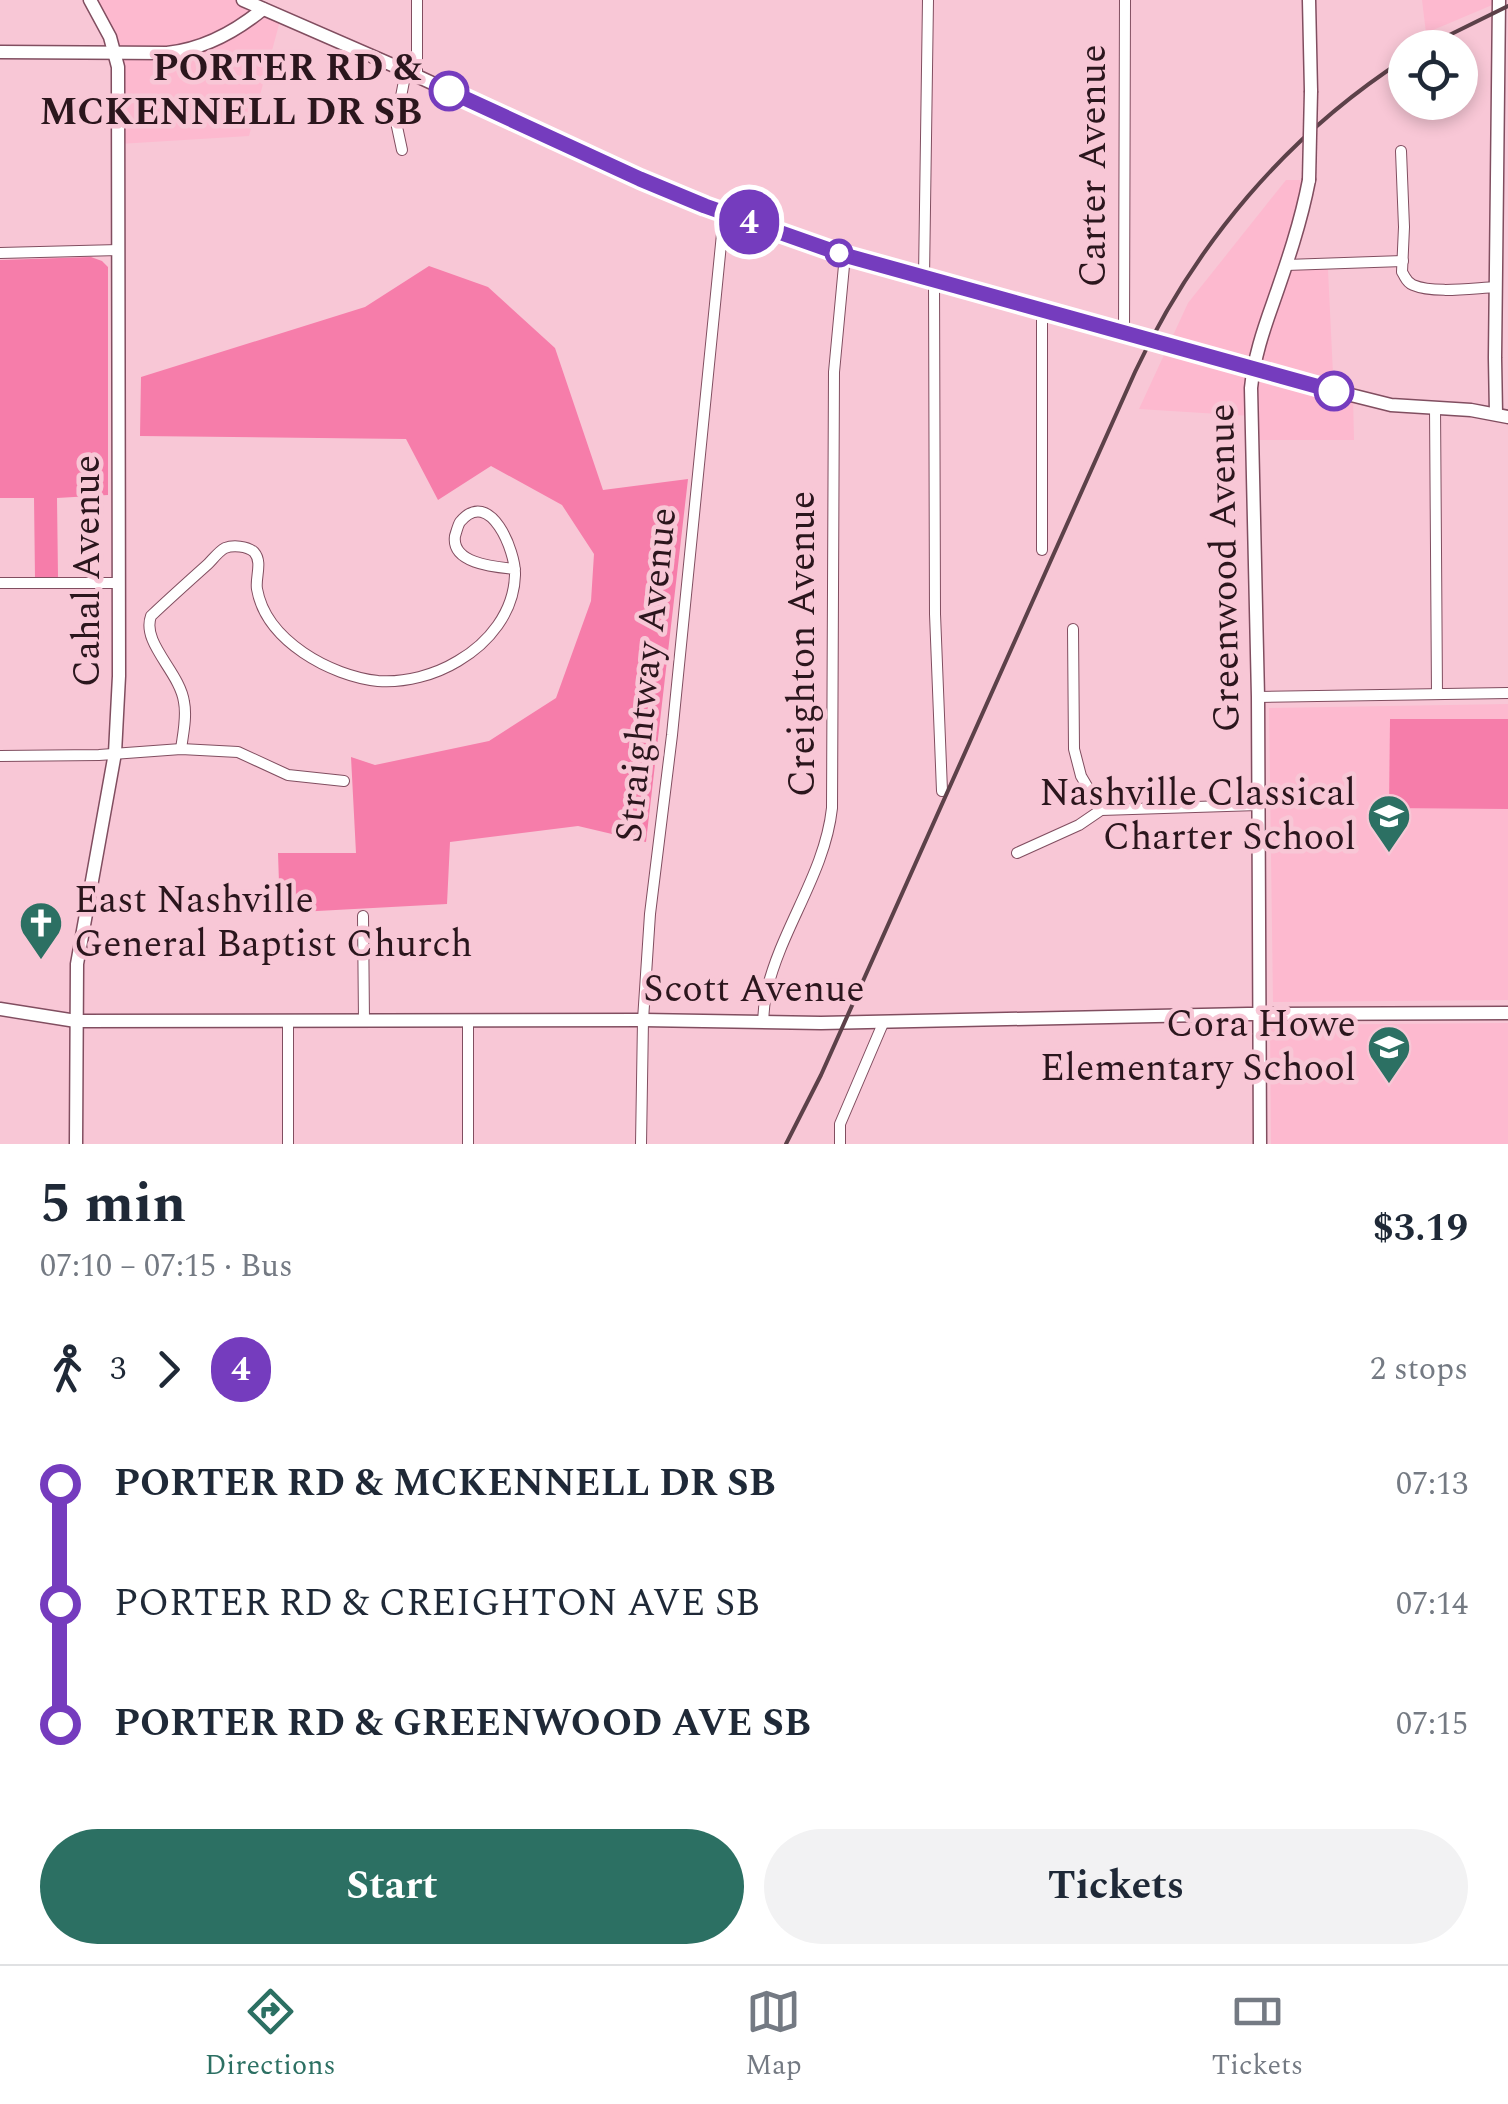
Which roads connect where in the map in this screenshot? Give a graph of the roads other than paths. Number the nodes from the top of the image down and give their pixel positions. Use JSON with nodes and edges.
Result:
{"nodes":[{"id":1,"x":90,"y":0,"type":"edge"},
{"id":2,"x":243,"y":0,"type":"edge"},
{"id":3,"x":417,"y":0,"type":"edge"},
{"id":4,"x":928,"y":0,"type":"edge"},
{"id":5,"x":1125,"y":0,"type":"edge"},
{"id":6,"x":1309,"y":0,"type":"edge"},
{"id":7,"x":1499,"y":0,"type":"edge"},
{"id":8,"x":264,"y":5,"type":"edge"},
{"id":9,"x":0,"y":52,"type":"edge"},
{"id":10,"x":115,"y":52,"type":"junction"},
{"id":11,"x":411,"y":74,"type":"junction"},
{"id":12,"x":402,"y":150,"type":"dead end"},
{"id":13,"x":1401,"y":152,"type":"dead end"},
{"id":14,"x":1503,"y":166,"type":"edge"},
{"id":15,"x":724,"y":214,"type":"junction"},
{"id":16,"x":119,"y":250,"type":"junction"},
{"id":17,"x":0,"y":253,"type":"edge"},
{"id":18,"x":844,"y":255,"type":"junction"},
{"id":19,"x":1403,"y":261,"type":"junction"},
{"id":20,"x":1286,"y":265,"type":"junction"},
{"id":21,"x":929,"y":278,"type":"junction"},
{"id":22,"x":1496,"y":287,"type":"junction"},
{"id":23,"x":1042,"y":309,"type":"junction"},
{"id":24,"x":1124,"y":332,"type":"junction"},
{"id":25,"x":1253,"y":367,"type":"junction"},
{"id":26,"x":1435,"y":407,"type":"junction"},
{"id":27,"x":1502,"y":416,"type":"edge"},
{"id":28,"x":1042,"y":550,"type":"dead end"},
{"id":29,"x":515,"y":570,"type":"junction"},
{"id":30,"x":0,"y":583,"type":"edge"},
{"id":31,"x":118,"y":583,"type":"junction"},
{"id":32,"x":1073,"y":628,"type":"dead end"},
{"id":33,"x":1508,"y":693,"type":"edge"},
{"id":34,"x":1437,"y":694,"type":"junction"},
{"id":35,"x":1258,"y":697,"type":"junction"},
{"id":36,"x":181,"y":750,"type":"junction"},
{"id":37,"x":115,"y":754,"type":"junction"},
{"id":38,"x":0,"y":756,"type":"edge"},
{"id":39,"x":344,"y":781,"type":"dead end"},
{"id":40,"x":942,"y":792,"type":"dead end"},
{"id":41,"x":1258,"y":805,"type":"junction"},
{"id":42,"x":1101,"y":810,"type":"junction"},
{"id":43,"x":1017,"y":852,"type":"dead end"},
{"id":44,"x":363,"y":916,"type":"dead end"},
{"id":45,"x":0,"y":1009,"type":"edge"},
{"id":46,"x":1508,"y":1013,"type":"edge"},
{"id":47,"x":1260,"y":1014,"type":"junction"},
{"id":48,"x":76,"y":1020,"type":"junction"},
{"id":49,"x":643,"y":1020,"type":"junction"},
{"id":50,"x":288,"y":1021,"type":"junction"},
{"id":51,"x":364,"y":1021,"type":"junction"},
{"id":52,"x":468,"y":1021,"type":"junction"},
{"id":53,"x":763,"y":1021,"type":"junction"},
{"id":54,"x":884,"y":1021,"type":"junction"},
{"id":55,"x":76,"y":1144,"type":"edge"},
{"id":56,"x":288,"y":1144,"type":"edge"},
{"id":57,"x":468,"y":1144,"type":"edge"},
{"id":58,"x":641,"y":1144,"type":"edge"},
{"id":59,"x":840,"y":1144,"type":"edge"},
{"id":60,"x":1260,"y":1144,"type":"edge"}],
"edges":[{"from":1,"to":10,"type":"street","name":"Cahal Avenue"},
{"from":2,"to":8,"type":"street"},
{"from":3,"to":11,"type":"street"},
{"from":4,"to":21,"type":"street"},
{"from":5,"to":24,"type":"street","name":"Carter Avenue"},
{"from":6,"to":20,"type":"street","name":"Greenwood Avenue","bridge":true},
{"from":7,"to":14,"type":"street"},
{"from":8,"to":10,"type":"street"},
{"from":8,"to":11,"type":"street"},
{"from":9,"to":10,"type":"street"},
{"from":10,"to":16,"type":"street","name":"Cahal Avenue"},
{"from":11,"to":12,"type":"street"},
{"from":11,"to":15,"type":"street"},
{"from":13,"to":19,"type":"street"},
{"from":14,"to":22,"type":"street"},
{"from":15,"to":18,"type":"street"},
{"from":15,"to":49,"type":"street","name":"Straightway Avenue"},
{"from":16,"to":17,"type":"street"},
{"from":16,"to":31,"type":"street","name":"Cahal Avenue"},
{"from":18,"to":21,"type":"street"},
{"from":18,"to":53,"type":"street","name":"Creighton Avenue"},
{"from":19,"to":20,"type":"street"},
{"from":19,"to":22,"type":"street"},
{"from":20,"to":25,"type":"street","name":"Greenwood Avenue"},
{"from":21,"to":23,"type":"street"},
{"from":21,"to":40,"type":"street"},
{"from":22,"to":27,"type":"street"},
{"from":23,"to":24,"type":"street"},
{"from":23,"to":28,"type":"street"},
{"from":24,"to":25,"type":"street"},
{"from":25,"to":26,"type":"street"},
{"from":25,"to":35,"type":"street","name":"Greenwood Avenue"},
{"from":26,"to":27,"type":"street"},
{"from":26,"to":34,"type":"street"},
{"from":29,"to":29,"type":"street"},
{"from":29,"to":36,"type":"street"},
{"from":30,"to":31,"type":"street"},
{"from":31,"to":37,"type":"street","name":"Cahal Avenue"},
{"from":32,"to":42,"type":"street"},
{"from":33,"to":34,"type":"street"},
{"from":34,"to":35,"type":"street"},
{"from":35,"to":41,"type":"street","name":"Greenwood Avenue"},
{"from":36,"to":37,"type":"street"},
{"from":36,"to":39,"type":"street"},
{"from":37,"to":38,"type":"street"},
{"from":37,"to":48,"type":"street","name":"Cahal Avenue"},
{"from":41,"to":42,"type":"street"},
{"from":41,"to":47,"type":"street","name":"Greenwood Avenue"},
{"from":42,"to":43,"type":"street"},
{"from":44,"to":51,"type":"street"},
{"from":45,"to":48,"type":"street","name":"Scott Avenue"},
{"from":46,"to":47,"type":"street","name":"Scott Avenue"},
{"from":47,"to":54,"type":"street","name":"Scott Avenue"},
{"from":47,"to":60,"type":"street","name":"Greenwood Avenue"},
{"from":48,"to":50,"type":"street","name":"Scott Avenue"},
{"from":48,"to":55,"type":"street","name":"Cahal Avenue"},
{"from":49,"to":52,"type":"street","name":"Scott Avenue"},
{"from":49,"to":53,"type":"street","name":"Scott Avenue"},
{"from":49,"to":58,"type":"street","name":"Straightway Avenue"},
{"from":50,"to":51,"type":"street","name":"Scott Avenue"},
{"from":50,"to":56,"type":"street"},
{"from":51,"to":52,"type":"street","name":"Scott Avenue"},
{"from":52,"to":57,"type":"street"},
{"from":53,"to":54,"type":"street","name":"Scott Avenue"},
{"from":54,"to":59,"type":"street"}]}
